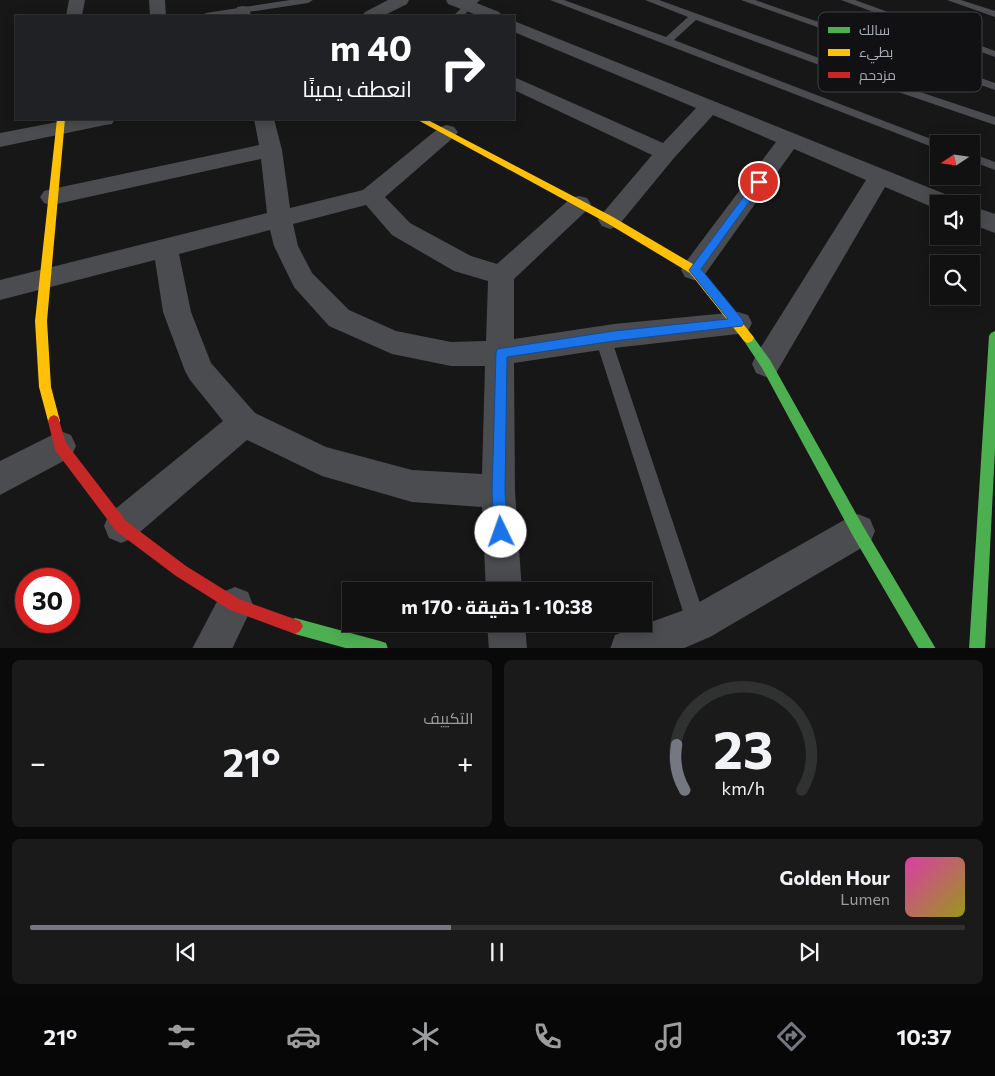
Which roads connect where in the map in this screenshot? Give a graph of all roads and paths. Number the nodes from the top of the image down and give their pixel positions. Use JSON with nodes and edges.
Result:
{"nodes":[{"id":1,"x":157,"y":0,"type":"edge"},
{"id":2,"x":308,"y":0,"type":"edge"},
{"id":3,"x":401,"y":0,"type":"edge"},
{"id":4,"x":454,"y":0,"type":"edge"},
{"id":5,"x":555,"y":0,"type":"edge"},
{"id":6,"x":650,"y":0,"type":"edge"},
{"id":7,"x":746,"y":0,"type":"edge"},
{"id":8,"x":846,"y":0,"type":"edge"},
{"id":9,"x":952,"y":0,"type":"edge"},
{"id":10,"x":468,"y":8,"type":"edge"},
{"id":11,"x":879,"y":12,"type":"edge"},
{"id":12,"x":243,"y":14,"type":"edge"},
{"id":13,"x":995,"y":14,"type":"edge"},
{"id":14,"x":158,"y":15,"type":"edge"},
{"id":15,"x":224,"y":15,"type":"edge"},
{"id":16,"x":373,"y":15,"type":"edge"},
{"id":17,"x":490,"y":15,"type":"edge"},
{"id":18,"x":695,"y":16,"type":"junction"},
{"id":19,"x":818,"y":25,"type":"edge"},
{"id":20,"x":519,"y":33,"type":"edge"},
{"id":21,"x":667,"y":40,"type":"junction"},
{"id":22,"x":982,"y":49,"type":"edge"},
{"id":23,"x":995,"y":54,"type":"edge"},
{"id":24,"x":818,"y":59,"type":"edge"},
{"id":25,"x":982,"y":82,"type":"edge"},
{"id":26,"x":515,"y":83,"type":"edge"},
{"id":27,"x":995,"y":86,"type":"edge"},
{"id":28,"x":912,"y":92,"type":"edge"},
{"id":29,"x":709,"y":107,"type":"junction"},
{"id":30,"x":94,"y":120,"type":"edge"},
{"id":31,"x":264,"y":120,"type":"edge"},
{"id":32,"x":422,"y":120,"type":"edge"},
{"id":33,"x":995,"y":121,"type":"edge"},
{"id":34,"x":60,"y":123,"type":"edge"},
{"id":35,"x":447,"y":132,"type":"junction"},
{"id":36,"x":790,"y":139,"type":"junction"},
{"id":37,"x":0,"y":140,"type":"edge"},
{"id":38,"x":930,"y":142,"type":"edge"},
{"id":39,"x":271,"y":150,"type":"junction"},
{"id":40,"x":666,"y":153,"type":"junction"},
{"id":41,"x":980,"y":160,"type":"edge"},
{"id":42,"x":995,"y":166,"type":"edge"},
{"id":43,"x":880,"y":176,"type":"junction"},
{"id":44,"x":52,"y":196,"type":"junction"},
{"id":45,"x":372,"y":196,"type":"junction"},
{"id":46,"x":930,"y":197,"type":"edge"},
{"id":47,"x":579,"y":204,"type":"junction"},
{"id":48,"x":980,"y":218,"type":"edge"},
{"id":49,"x":280,"y":220,"type":"junction"},
{"id":50,"x":610,"y":220,"type":"junction"},
{"id":51,"x":995,"y":224,"type":"edge"},
{"id":52,"x":165,"y":248,"type":"junction"},
{"id":53,"x":694,"y":270,"type":"junction"},
{"id":54,"x":501,"y":274,"type":"junction"},
{"id":55,"x":44,"y":279,"type":"junction"},
{"id":56,"x":0,"y":290,"type":"edge"},
{"id":57,"x":738,"y":323,"type":"junction"},
{"id":58,"x":995,"y":336,"type":"edge"},
{"id":59,"x":603,"y":338,"type":"junction"},
{"id":60,"x":502,"y":353,"type":"junction"},
{"id":61,"x":766,"y":364,"type":"junction"},
{"id":62,"x":244,"y":423,"type":"junction"},
{"id":63,"x":60,"y":446,"type":"junction"},
{"id":64,"x":0,"y":479,"type":"edge"},
{"id":65,"x":498,"y":492,"type":"junction"},
{"id":66,"x":121,"y":526,"type":"junction"},
{"id":67,"x":858,"y":531,"type":"junction"},
{"id":68,"x":503,"y":582,"type":"edge"},
{"id":69,"x":234,"y":605,"type":"junction"},
{"id":70,"x":696,"y":624,"type":"junction"},
{"id":71,"x":507,"y":632,"type":"edge"},
{"id":72,"x":211,"y":648,"type":"edge"},
{"id":73,"x":380,"y":648,"type":"edge"},
{"id":74,"x":508,"y":648,"type":"edge"},
{"id":75,"x":629,"y":648,"type":"edge"},
{"id":76,"x":928,"y":648,"type":"edge"},
{"id":77,"x":977,"y":648,"type":"edge"}],
"edges":[{"from":1,"to":14,"type":"street"},
{"from":2,"to":12,"type":"lane"},
{"from":3,"to":16,"type":"street"},
{"from":4,"to":10,"type":"street"},
{"from":5,"to":21,"type":"lane"},
{"from":6,"to":18,"type":"lane"},
{"from":7,"to":19,"type":"lane"},
{"from":8,"to":11,"type":"lane"},
{"from":9,"to":13,"type":"lane"},
{"from":10,"to":17,"type":"street"},
{"from":12,"to":15,"type":"lane"},
{"from":18,"to":21,"type":"lane"},
{"from":18,"to":24,"type":"lane"},
{"from":20,"to":29,"type":"street"},
{"from":21,"to":38,"type":"lane"},
{"from":22,"to":23,"type":"lane"},
{"from":25,"to":27,"type":"lane"},
{"from":26,"to":40,"type":"street"},
{"from":28,"to":33,"type":"lane"},
{"from":29,"to":36,"type":"street"},
{"from":29,"to":40,"type":"street"},
{"from":30,"to":34,"type":"street"},
{"from":31,"to":39,"type":"street"},
{"from":32,"to":35,"type":"street"},
{"from":34,"to":37,"type":"street"},
{"from":34,"to":44,"type":"street"},
{"from":35,"to":45,"type":"street"},
{"from":35,"to":47,"type":"street"},
{"from":36,"to":43,"type":"street"},
{"from":36,"to":53,"type":"street"},
{"from":39,"to":44,"type":"street"},
{"from":39,"to":49,"type":"street"},
{"from":40,"to":50,"type":"street"},
{"from":41,"to":42,"type":"lane"},
{"from":43,"to":46,"type":"street"},
{"from":43,"to":61,"type":"street"},
{"from":44,"to":55,"type":"street"},
{"from":45,"to":49,"type":"street"},
{"from":45,"to":54,"type":"street"},
{"from":47,"to":50,"type":"street"},
{"from":47,"to":54,"type":"street"},
{"from":48,"to":51,"type":"street"},
{"from":49,"to":52,"type":"street"},
{"from":49,"to":60,"type":"street"},
{"from":50,"to":53,"type":"street"},
{"from":52,"to":55,"type":"street"},
{"from":52,"to":62,"type":"street"},
{"from":53,"to":57,"type":"street"},
{"from":54,"to":60,"type":"street"},
{"from":55,"to":56,"type":"street"},
{"from":55,"to":63,"type":"street"},
{"from":57,"to":59,"type":"street"},
{"from":57,"to":61,"type":"street"},
{"from":58,"to":77,"type":"street"},
{"from":59,"to":60,"type":"street"},
{"from":59,"to":70,"type":"lane"},
{"from":60,"to":65,"type":"street"},
{"from":61,"to":67,"type":"street"},
{"from":62,"to":65,"type":"street"},
{"from":62,"to":66,"type":"street"},
{"from":63,"to":64,"type":"street"},
{"from":63,"to":66,"type":"street"},
{"from":65,"to":68,"type":"street"},
{"from":66,"to":69,"type":"street"},
{"from":67,"to":70,"type":"street"},
{"from":67,"to":76,"type":"street"},
{"from":69,"to":72,"type":"street"},
{"from":69,"to":73,"type":"street"},
{"from":70,"to":75,"type":"street"},
{"from":71,"to":74,"type":"street"}]}
